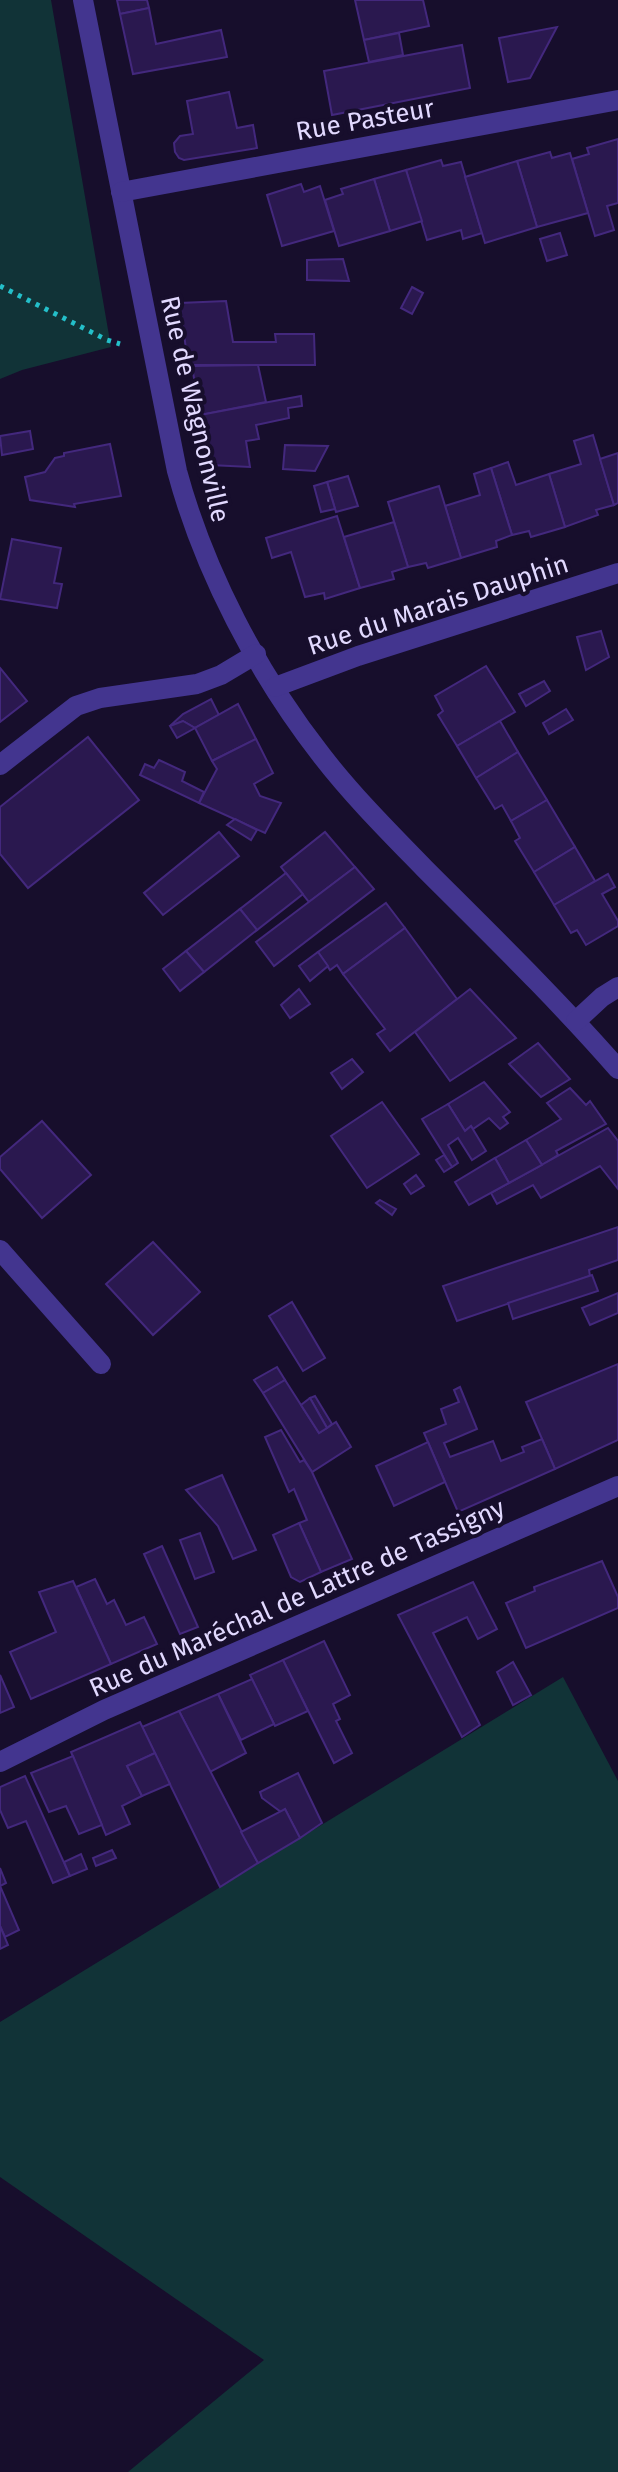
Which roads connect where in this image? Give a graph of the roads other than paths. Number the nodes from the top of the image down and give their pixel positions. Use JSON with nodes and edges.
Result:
{"nodes":[{"id":1,"x":83,"y":0,"type":"edge"},
{"id":2,"x":618,"y":100,"type":"edge"},
{"id":3,"x":121,"y":192,"type":"junction"},
{"id":4,"x":618,"y":573,"type":"edge"},
{"id":5,"x":256,"y":654,"type":"junction"},
{"id":6,"x":275,"y":687,"type":"junction"},
{"id":7,"x":0,"y":765,"type":"edge"},
{"id":8,"x":618,"y":987,"type":"edge"},
{"id":9,"x":576,"y":1021,"type":"junction"},
{"id":10,"x":618,"y":1069,"type":"edge"},
{"id":11,"x":0,"y":1250,"type":"edge"},
{"id":12,"x":101,"y":1364,"type":"dead end"},
{"id":13,"x":618,"y":1486,"type":"edge"},
{"id":14,"x":0,"y":1762,"type":"edge"}],
"edges":[{"from":1,"to":3,"type":"street","name":"Rue de Wagnonville"},
{"from":2,"to":3,"type":"street","name":"Rue Pasteur"},
{"from":3,"to":5,"type":"street","name":"Rue de Wagnonville"},
{"from":4,"to":6,"type":"street","name":"Rue du Marais Dauphin"},
{"from":5,"to":6,"type":"street","name":"Rue de Wagnonville"},
{"from":5,"to":7,"type":"street"},
{"from":6,"to":9,"type":"street","name":"Rue de Wagnonville"},
{"from":8,"to":9,"type":"street"},
{"from":9,"to":10,"type":"street","name":"Rue de Wagnonville"},
{"from":11,"to":12,"type":"street"},
{"from":13,"to":14,"type":"street","name":"Rue du Maréchal de Lattre de Tassigny"}]}
